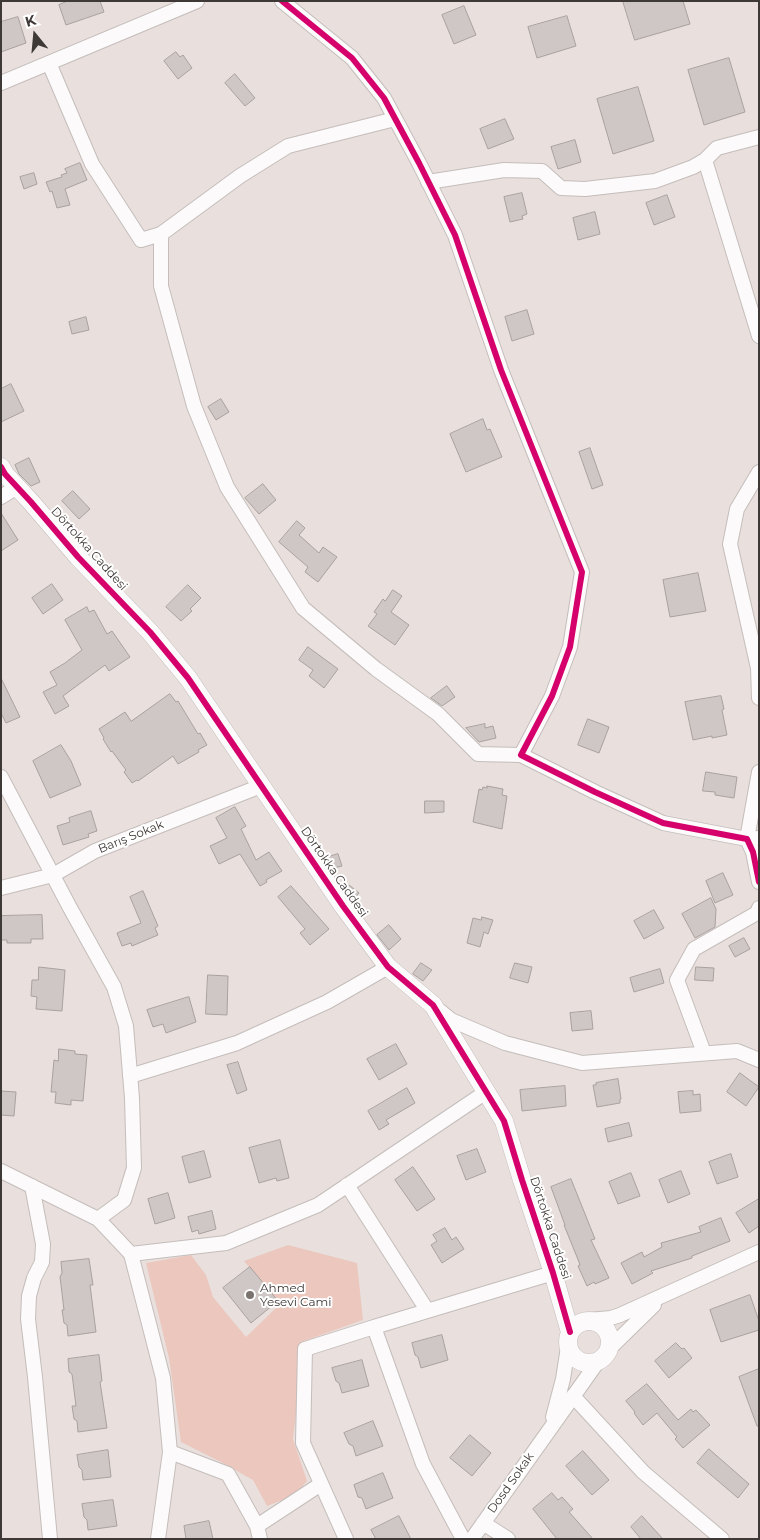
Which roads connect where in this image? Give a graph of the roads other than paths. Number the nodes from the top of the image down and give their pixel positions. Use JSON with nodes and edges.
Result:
{"nodes":[{"id":1,"x":198,"y":1,"type":"edge"},
{"id":2,"x":282,"y":1,"type":"edge"},
{"id":3,"x":49,"y":63,"type":"junction"},
{"id":4,"x":1,"y":83,"type":"edge"},
{"id":5,"x":395,"y":119,"type":"junction"},
{"id":6,"x":759,"y":137,"type":"edge"},
{"id":7,"x":705,"y":160,"type":"junction"},
{"id":8,"x":428,"y":182,"type":"junction"},
{"id":9,"x":161,"y":234,"type":"junction"},
{"id":10,"x":759,"y":336,"type":"edge"},
{"id":11,"x":1,"y":467,"type":"edge"},
{"id":12,"x":759,"y":472,"type":"edge"},
{"id":13,"x":17,"y":487,"type":"junction"},
{"id":14,"x":1,"y":497,"type":"edge"},
{"id":15,"x":759,"y":698,"type":"edge"},
{"id":16,"x":521,"y":754,"type":"junction"},
{"id":17,"x":759,"y":772,"type":"edge"},
{"id":18,"x":1,"y":777,"type":"edge"},
{"id":19,"x":261,"y":786,"type":"junction"},
{"id":20,"x":753,"y":839,"type":"edge"},
{"id":21,"x":53,"y":875,"type":"junction"},
{"id":22,"x":759,"y":882,"type":"edge"},
{"id":23,"x":1,"y":888,"type":"edge"},
{"id":24,"x":759,"y":908,"type":"edge"},
{"id":25,"x":388,"y":967,"type":"junction"},
{"id":26,"x":434,"y":1005,"type":"junction"},
{"id":27,"x":704,"y":1053,"type":"junction"},
{"id":28,"x":759,"y":1060,"type":"edge"},
{"id":29,"x":130,"y":1076,"type":"junction"},
{"id":30,"x":486,"y":1092,"type":"junction"},
{"id":31,"x":1,"y":1171,"type":"edge"},
{"id":32,"x":32,"y":1186,"type":"junction"},
{"id":33,"x":347,"y":1186,"type":"junction"},
{"id":34,"x":98,"y":1219,"type":"junction"},
{"id":35,"x":759,"y":1252,"type":"edge"},
{"id":36,"x":131,"y":1254,"type":"junction"},
{"id":37,"x":553,"y":1273,"type":"junction"},
{"id":38,"x":675,"y":1290,"type":"junction"},
{"id":39,"x":427,"y":1310,"type":"junction"},
{"id":40,"x":589,"y":1320,"type":"junction"},
{"id":41,"x":374,"y":1327,"type":"junction"},
{"id":42,"x":569,"y":1340,"type":"junction"},
{"id":43,"x":604,"y":1355,"type":"junction"},
{"id":44,"x":573,"y":1396,"type":"junction"},
{"id":45,"x":550,"y":1427,"type":"junction"},
{"id":46,"x":170,"y":1452,"type":"junction"},
{"id":47,"x":321,"y":1484,"type":"junction"},
{"id":48,"x":483,"y":1523,"type":"junction"},
{"id":49,"x":259,"y":1532,"type":"edge"},
{"id":50,"x":50,"y":1539,"type":"edge"},
{"id":51,"x":158,"y":1539,"type":"edge"},
{"id":52,"x":346,"y":1539,"type":"edge"},
{"id":53,"x":463,"y":1539,"type":"edge"},
{"id":54,"x":472,"y":1539,"type":"edge"},
{"id":55,"x":508,"y":1539,"type":"edge"},
{"id":56,"x":722,"y":1539,"type":"edge"}],
"edges":[{"from":1,"to":3,"type":"street"},
{"from":2,"to":5,"type":"street"},
{"from":3,"to":4,"type":"street"},
{"from":3,"to":9,"type":"street"},
{"from":5,"to":8,"type":"street"},
{"from":5,"to":9,"type":"street"},
{"from":6,"to":7,"type":"street"},
{"from":7,"to":8,"type":"street"},
{"from":7,"to":10,"type":"street"},
{"from":8,"to":16,"type":"street"},
{"from":9,"to":16,"type":"street"},
{"from":11,"to":13,"type":"street","name":"Dörtokka Caddesi"},
{"from":12,"to":15,"type":"street"},
{"from":13,"to":14,"type":"street"},
{"from":13,"to":19,"type":"street","name":"Dörtokka Caddesi"},
{"from":16,"to":20,"type":"street"},
{"from":17,"to":20,"type":"street"},
{"from":18,"to":21,"type":"street"},
{"from":19,"to":21,"type":"street","name":"Barış Sokak"},
{"from":19,"to":25,"type":"street","name":"Dörtokka Caddesi"},
{"from":20,"to":22,"type":"street"},
{"from":21,"to":23,"type":"street","name":"Barış Sokak"},
{"from":21,"to":29,"type":"street"},
{"from":24,"to":27,"type":"street"},
{"from":25,"to":26,"type":"street","name":"Dörtokka Caddesi"},
{"from":25,"to":29,"type":"street"},
{"from":26,"to":27,"type":"street"},
{"from":26,"to":30,"type":"street","name":"Dörtokka Caddesi"},
{"from":27,"to":28,"type":"street"},
{"from":29,"to":34,"type":"street"},
{"from":30,"to":33,"type":"street"},
{"from":30,"to":37,"type":"street","name":"Dörtokka Caddesi"},
{"from":31,"to":32,"type":"street"},
{"from":32,"to":34,"type":"street"},
{"from":32,"to":50,"type":"street"},
{"from":33,"to":36,"type":"street"},
{"from":33,"to":39,"type":"street"},
{"from":34,"to":36,"type":"street"},
{"from":35,"to":38,"type":"street"},
{"from":36,"to":46,"type":"street"},
{"from":37,"to":39,"type":"street"},
{"from":37,"to":40,"type":"street","name":"Dörtokka Caddesi"},
{"from":37,"to":42,"type":"street","name":"Dörtokka Caddesi"},
{"from":38,"to":40,"type":"street"},
{"from":38,"to":43,"type":"street","name":"Dosd Sokak"},
{"from":39,"to":41,"type":"street"},
{"from":40,"to":42,"type":"street"},
{"from":40,"to":43,"type":"street"},
{"from":41,"to":47,"type":"street"},
{"from":41,"to":53,"type":"street"},
{"from":42,"to":43,"type":"street"},
{"from":42,"to":45,"type":"street","name":"Dosd Sokak"},
{"from":43,"to":44,"type":"street","name":"Dosd Sokak"},
{"from":44,"to":45,"type":"street","name":"Dosd Sokak"},
{"from":44,"to":56,"type":"street"},
{"from":45,"to":48,"type":"street","name":"Dosd Sokak"},
{"from":46,"to":49,"type":"street"},
{"from":46,"to":51,"type":"street"},
{"from":47,"to":49,"type":"street"},
{"from":47,"to":52,"type":"street"},
{"from":48,"to":54,"type":"street","name":"Dosd Sokak"},
{"from":48,"to":55,"type":"street"}]}
